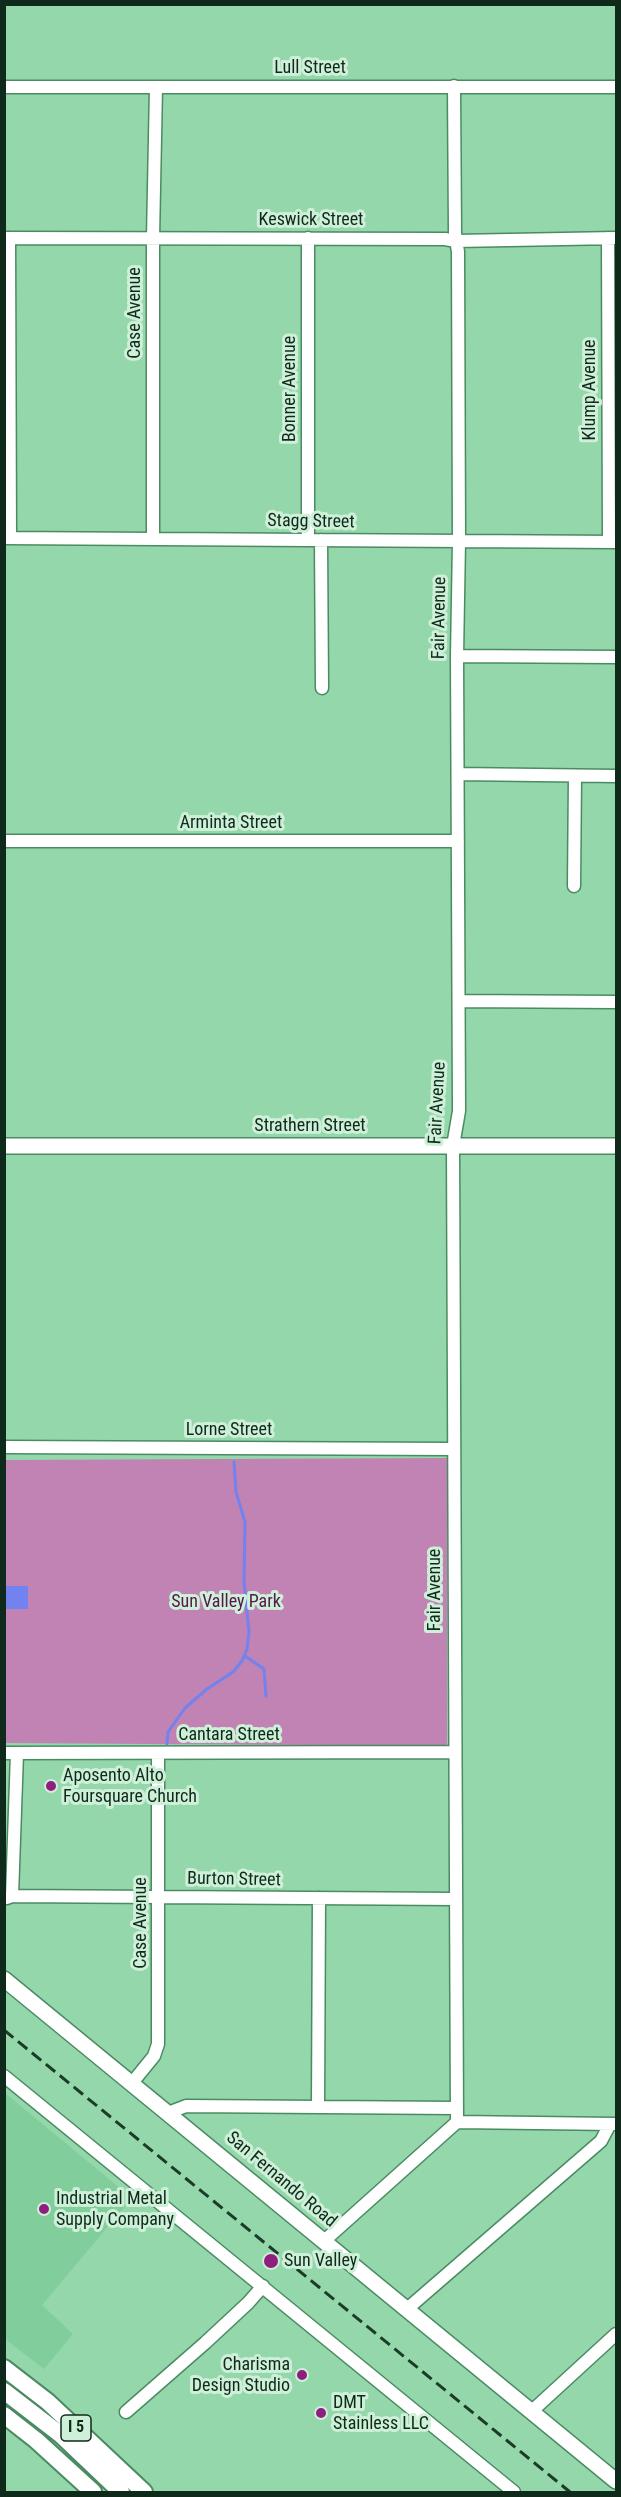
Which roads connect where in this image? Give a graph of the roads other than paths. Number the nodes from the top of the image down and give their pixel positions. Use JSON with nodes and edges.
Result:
{"nodes":[{"id":1,"x":454,"y":86,"type":"junction"},
{"id":2,"x":4,"y":87,"type":"edge"},
{"id":3,"x":156,"y":87,"type":"junction"},
{"id":4,"x":616,"y":87,"type":"edge"},
{"id":5,"x":7,"y":238,"type":"edge"},
{"id":6,"x":153,"y":238,"type":"junction"},
{"id":7,"x":308,"y":238,"type":"junction"},
{"id":8,"x":612,"y":238,"type":"edge"},
{"id":9,"x":456,"y":241,"type":"junction"},
{"id":10,"x":7,"y":538,"type":"edge"},
{"id":11,"x":153,"y":538,"type":"junction"},
{"id":12,"x":308,"y":540,"type":"junction"},
{"id":13,"x":321,"y":540,"type":"junction"},
{"id":14,"x":459,"y":542,"type":"junction"},
{"id":15,"x":613,"y":542,"type":"edge"},
{"id":16,"x":457,"y":656,"type":"junction"},
{"id":17,"x":616,"y":657,"type":"edge"},
{"id":18,"x":322,"y":687,"type":"dead end"},
{"id":19,"x":458,"y":774,"type":"junction"},
{"id":20,"x":576,"y":776,"type":"junction"},
{"id":21,"x":616,"y":776,"type":"edge"},
{"id":22,"x":4,"y":841,"type":"edge"},
{"id":23,"x":458,"y":841,"type":"junction"},
{"id":24,"x":574,"y":886,"type":"dead end"},
{"id":25,"x":459,"y":1001,"type":"junction"},
{"id":26,"x":616,"y":1002,"type":"edge"},
{"id":27,"x":4,"y":1146,"type":"edge"},
{"id":28,"x":453,"y":1146,"type":"junction"},
{"id":29,"x":616,"y":1146,"type":"edge"},
{"id":30,"x":4,"y":1447,"type":"edge"},
{"id":31,"x":453,"y":1449,"type":"junction"},
{"id":32,"x":454,"y":1752,"type":"junction"},
{"id":33,"x":11,"y":1753,"type":"edge"},
{"id":34,"x":158,"y":1754,"type":"junction"},
{"id":35,"x":158,"y":1897,"type":"junction"},
{"id":36,"x":8,"y":1898,"type":"edge"},
{"id":37,"x":319,"y":1898,"type":"junction"},
{"id":38,"x":456,"y":1899,"type":"junction"},
{"id":39,"x":4,"y":1979,"type":"edge"},
{"id":40,"x":4,"y":2076,"type":"edge"},
{"id":41,"x":132,"y":2083,"type":"junction"},
{"id":42,"x":318,"y":2106,"type":"junction"},
{"id":43,"x":457,"y":2108,"type":"junction"},
{"id":44,"x":168,"y":2113,"type":"junction"},
{"id":45,"x":457,"y":2122,"type":"junction"},
{"id":46,"x":613,"y":2124,"type":"edge"},
{"id":47,"x":324,"y":2241,"type":"junction"},
{"id":48,"x":262,"y":2286,"type":"junction"},
{"id":49,"x":407,"y":2309,"type":"junction"},
{"id":50,"x":616,"y":2334,"type":"edge"},
{"id":51,"x":4,"y":2368,"type":"edge"},
{"id":52,"x":4,"y":2391,"type":"edge"},
{"id":53,"x":4,"y":2400,"type":"edge"},
{"id":54,"x":532,"y":2410,"type":"junction"},
{"id":55,"x":126,"y":2412,"type":"dead end"},
{"id":56,"x":4,"y":2415,"type":"edge"},
{"id":57,"x":616,"y":2481,"type":"edge"},
{"id":58,"x":93,"y":2493,"type":"edge"},
{"id":59,"x":111,"y":2493,"type":"edge"},
{"id":60,"x":120,"y":2493,"type":"edge"},
{"id":61,"x":144,"y":2493,"type":"edge"},
{"id":62,"x":514,"y":2493,"type":"edge"}],
"edges":[{"from":1,"to":3,"type":"street","name":"Lull Street"},
{"from":1,"to":4,"type":"street","name":"Lull Street"},
{"from":1,"to":9,"type":"street","name":"Fair Avenue"},
{"from":2,"to":3,"type":"street","name":"Lull Street"},
{"from":3,"to":6,"type":"street","name":"Case Avenue"},
{"from":5,"to":6,"type":"street","name":"Keswick Street"},
{"from":5,"to":10,"type":"street"},
{"from":6,"to":7,"type":"street","name":"Keswick Street"},
{"from":6,"to":11,"type":"street","name":"Case Avenue"},
{"from":7,"to":9,"type":"street","name":"Keswick Street"},
{"from":7,"to":12,"type":"street","name":"Bonner Avenue"},
{"from":8,"to":9,"type":"street","name":"Keswick Street"},
{"from":8,"to":15,"type":"street","name":"Klump Avenue"},
{"from":9,"to":14,"type":"street","name":"Fair Avenue"},
{"from":10,"to":11,"type":"street","name":"Stagg Street"},
{"from":11,"to":12,"type":"street","name":"Stagg Street"},
{"from":12,"to":13,"type":"street","name":"Stagg Street"},
{"from":13,"to":14,"type":"street","name":"Stagg Street"},
{"from":13,"to":18,"type":"street"},
{"from":14,"to":15,"type":"street","name":"Stagg Street"},
{"from":14,"to":16,"type":"street","name":"Fair Avenue"},
{"from":16,"to":17,"type":"street"},
{"from":16,"to":19,"type":"street","name":"Fair Avenue"},
{"from":19,"to":20,"type":"street"},
{"from":19,"to":23,"type":"street","name":"Fair Avenue"},
{"from":20,"to":21,"type":"street"},
{"from":20,"to":24,"type":"street"},
{"from":22,"to":23,"type":"street","name":"Arminta Street"},
{"from":23,"to":25,"type":"street","name":"Fair Avenue"},
{"from":25,"to":26,"type":"street"},
{"from":25,"to":28,"type":"street","name":"Fair Avenue"},
{"from":27,"to":28,"type":"main road","name":"Strathern Street"},
{"from":28,"to":29,"type":"main road","name":"Strathern Street"},
{"from":28,"to":31,"type":"street","name":"Fair Avenue"},
{"from":30,"to":31,"type":"street","name":"Lorne Street"},
{"from":31,"to":32,"type":"street","name":"Fair Avenue"},
{"from":32,"to":34,"type":"street","name":"Cantara Street"},
{"from":32,"to":38,"type":"street","name":"Fair Avenue"},
{"from":33,"to":34,"type":"street","name":"Cantara Street"},
{"from":33,"to":36,"type":"street"},
{"from":34,"to":35,"type":"street","name":"Case Avenue"},
{"from":35,"to":36,"type":"street","name":"Burton Street"},
{"from":35,"to":37,"type":"street","name":"Burton Street"},
{"from":35,"to":41,"type":"street","name":"Case Avenue"},
{"from":37,"to":38,"type":"street","name":"Burton Street"},
{"from":37,"to":42,"type":"street"},
{"from":38,"to":43,"type":"street","name":"Fair Avenue"},
{"from":39,"to":41,"type":"main road","name":"San Fernando Road"},
{"from":40,"to":48,"type":"street"},
{"from":41,"to":44,"type":"main road","name":"San Fernando Road"},
{"from":42,"to":43,"type":"street"},
{"from":42,"to":44,"type":"street"},
{"from":43,"to":45,"type":"street","name":"Fair Avenue"},
{"from":44,"to":47,"type":"main road","name":"San Fernando Road"},
{"from":45,"to":46,"type":"street"},
{"from":45,"to":47,"type":"street"},
{"from":46,"to":49,"type":"street"},
{"from":47,"to":49,"type":"main road","name":"San Fernando Road"},
{"from":48,"to":55,"type":"street"},
{"from":48,"to":62,"type":"street"},
{"from":49,"to":54,"type":"main road","name":"San Fernando Road"},
{"from":50,"to":54,"type":"street"},
{"from":51,"to":61,"type":"highway","number":"I 5"},
{"from":52,"to":60,"type":"highway"},
{"from":53,"to":59,"type":"highway"},
{"from":54,"to":57,"type":"main road","name":"San Fernando Road"},
{"from":56,"to":58,"type":"highway","number":"I 5"}]}
